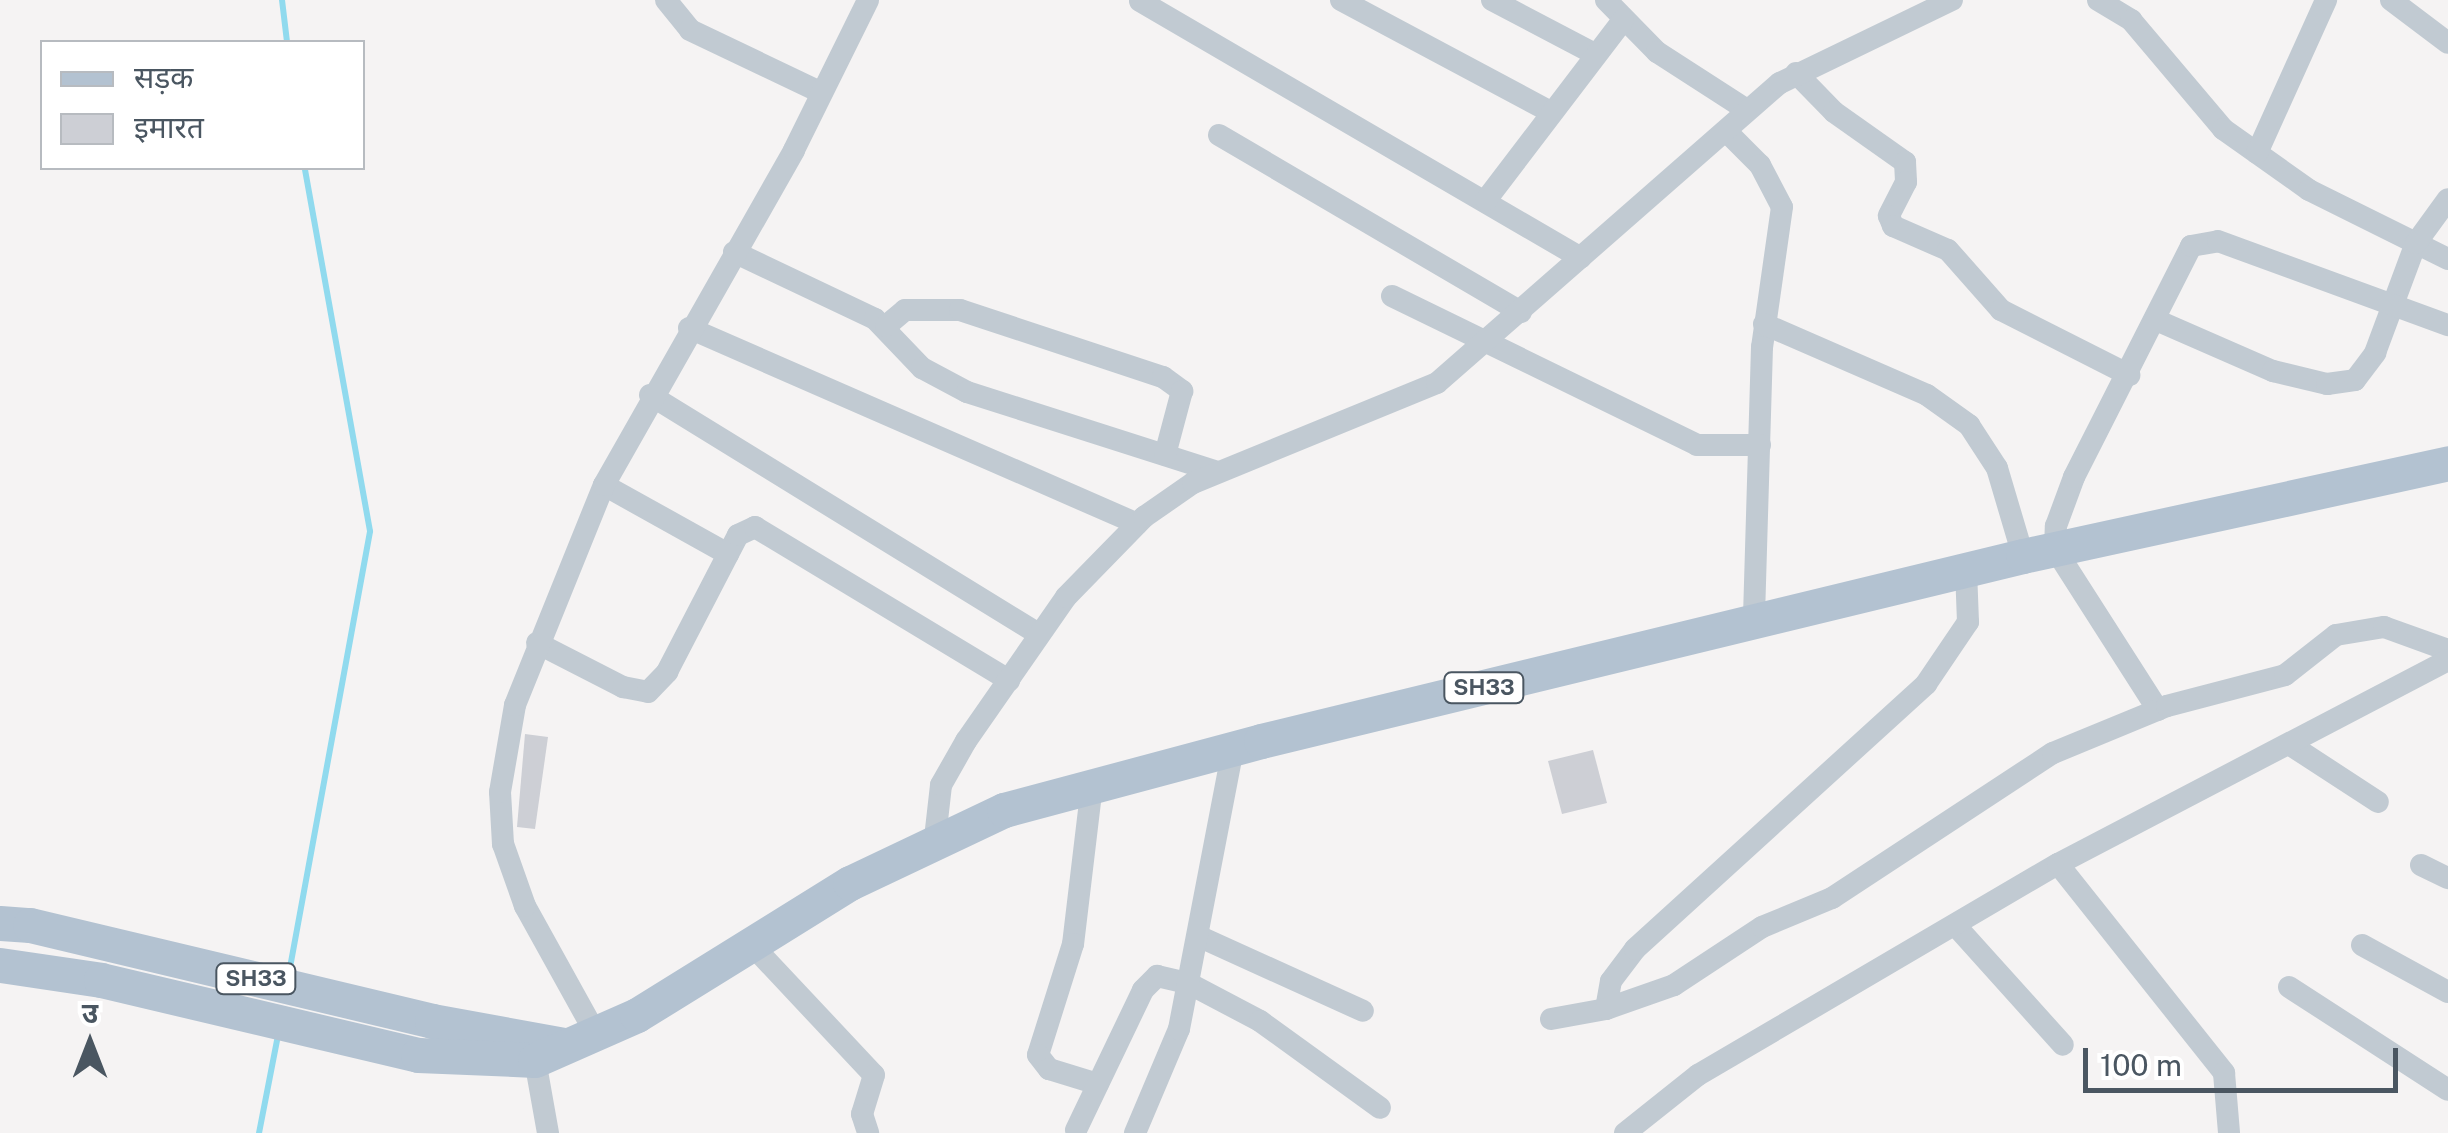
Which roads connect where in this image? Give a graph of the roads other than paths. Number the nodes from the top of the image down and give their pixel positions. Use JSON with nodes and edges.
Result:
{"nodes":[{"id":1,"x":666,"y":0,"type":"edge"},
{"id":2,"x":868,"y":0,"type":"edge"},
{"id":3,"x":1340,"y":0,"type":"edge"},
{"id":4,"x":1492,"y":0,"type":"edge"},
{"id":5,"x":1952,"y":0,"type":"edge"},
{"id":6,"x":2098,"y":0,"type":"edge"},
{"id":7,"x":2326,"y":0,"type":"edge"},
{"id":8,"x":2391,"y":0,"type":"edge"},
{"id":9,"x":1140,"y":1,"type":"edge"},
{"id":10,"x":1612,"y":6,"type":"edge"},
{"id":11,"x":2448,"y":43,"type":"edge"},
{"id":12,"x":1595,"y":54,"type":"junction"},
{"id":13,"x":1796,"y":73,"type":"junction"},
{"id":14,"x":822,"y":93,"type":"junction"},
{"id":15,"x":1747,"y":110,"type":"junction"},
{"id":16,"x":1551,"y":112,"type":"junction"},
{"id":17,"x":1726,"y":131,"type":"junction"},
{"id":18,"x":1220,"y":135,"type":"dead end"},
{"id":19,"x":2257,"y":153,"type":"junction"},
{"id":20,"x":2448,"y":199,"type":"edge"},
{"id":21,"x":1486,"y":200,"type":"junction"},
{"id":22,"x":2416,"y":243,"type":"junction"},
{"id":23,"x":734,"y":252,"type":"junction"},
{"id":24,"x":1582,"y":258,"type":"junction"},
{"id":25,"x":2448,"y":259,"type":"edge"},
{"id":26,"x":1392,"y":296,"type":"dead end"},
{"id":27,"x":2392,"y":306,"type":"junction"},
{"id":28,"x":1521,"y":312,"type":"junction"},
{"id":29,"x":2156,"y":320,"type":"junction"},
{"id":30,"x":1764,"y":324,"type":"junction"},
{"id":31,"x":2448,"y":325,"type":"edge"},
{"id":32,"x":886,"y":326,"type":"junction"},
{"id":33,"x":690,"y":328,"type":"junction"},
{"id":34,"x":1487,"y":343,"type":"junction"},
{"id":35,"x":2129,"y":375,"type":"junction"},
{"id":36,"x":650,"y":395,"type":"junction"},
{"id":37,"x":1760,"y":445,"type":"junction"},
{"id":38,"x":1165,"y":455,"type":"junction"},
{"id":39,"x":2448,"y":463,"type":"edge"},
{"id":40,"x":1218,"y":472,"type":"junction"},
{"id":41,"x":604,"y":485,"type":"junction"},
{"id":42,"x":1137,"y":524,"type":"junction"},
{"id":43,"x":2039,"y":552,"type":"junction"},
{"id":44,"x":728,"y":554,"type":"junction"},
{"id":45,"x":1966,"y":570,"type":"junction"},
{"id":46,"x":1754,"y":623,"type":"junction"},
{"id":47,"x":1039,"y":634,"type":"junction"},
{"id":48,"x":537,"y":643,"type":"junction"},
{"id":49,"x":2448,"y":650,"type":"edge"},
{"id":50,"x":2448,"y":660,"type":"edge"},
{"id":51,"x":1009,"y":680,"type":"junction"},
{"id":52,"x":2158,"y":710,"type":"junction"},
{"id":53,"x":2288,"y":744,"type":"junction"},
{"id":54,"x":1233,"y":748,"type":"junction"},
{"id":55,"x":1092,"y":785,"type":"junction"},
{"id":56,"x":2378,"y":802,"type":"dead end"},
{"id":57,"x":935,"y":838,"type":"junction"},
{"id":58,"x":2058,"y":864,"type":"junction"},
{"id":59,"x":2421,"y":864,"type":"dead end"},
{"id":60,"x":2448,"y":878,"type":"edge"},
{"id":61,"x":0,"y":923,"type":"edge"},
{"id":62,"x":1955,"y":925,"type":"junction"},
{"id":63,"x":1198,"y":936,"type":"junction"},
{"id":64,"x":750,"y":944,"type":"junction"},
{"id":65,"x":2362,"y":945,"type":"dead end"},
{"id":66,"x":0,"y":965,"type":"edge"},
{"id":67,"x":1188,"y":983,"type":"junction"},
{"id":68,"x":2288,"y":987,"type":"dead end"},
{"id":69,"x":2448,"y":992,"type":"edge"},
{"id":70,"x":1363,"y":1010,"type":"dead end"},
{"id":71,"x":1606,"y":1010,"type":"junction"},
{"id":72,"x":1551,"y":1019,"type":"dead end"},
{"id":73,"x":584,"y":1041,"type":"junction"},
{"id":74,"x":2064,"y":1045,"type":"dead end"},
{"id":75,"x":534,"y":1060,"type":"junction"},
{"id":76,"x":1098,"y":1084,"type":"junction"},
{"id":77,"x":2448,"y":1090,"type":"edge"},
{"id":78,"x":1380,"y":1108,"type":"dead end"},
{"id":79,"x":1076,"y":1130,"type":"dead end"},
{"id":80,"x":548,"y":1133,"type":"edge"},
{"id":81,"x":868,"y":1133,"type":"edge"},
{"id":82,"x":1135,"y":1133,"type":"edge"},
{"id":83,"x":1625,"y":1133,"type":"edge"},
{"id":84,"x":2229,"y":1133,"type":"edge"}],
"edges":[{"from":1,"to":14,"type":"street"},
{"from":2,"to":14,"type":"street"},
{"from":3,"to":16,"type":"street"},
{"from":4,"to":12,"type":"street"},
{"from":5,"to":13,"type":"street"},
{"from":6,"to":19,"type":"street"},
{"from":7,"to":19,"type":"street"},
{"from":8,"to":11,"type":"street"},
{"from":9,"to":21,"type":"street"},
{"from":10,"to":12,"type":"street"},
{"from":10,"to":15,"type":"street"},
{"from":12,"to":16,"type":"street"},
{"from":13,"to":15,"type":"street"},
{"from":13,"to":35,"type":"street"},
{"from":14,"to":23,"type":"street"},
{"from":15,"to":17,"type":"street"},
{"from":16,"to":21,"type":"street"},
{"from":17,"to":24,"type":"street"},
{"from":17,"to":30,"type":"street"},
{"from":18,"to":28,"type":"street"},
{"from":19,"to":22,"type":"street"},
{"from":20,"to":22,"type":"street"},
{"from":21,"to":24,"type":"street"},
{"from":22,"to":25,"type":"street"},
{"from":22,"to":27,"type":"street"},
{"from":23,"to":32,"type":"street"},
{"from":23,"to":33,"type":"street"},
{"from":24,"to":28,"type":"street"},
{"from":26,"to":34,"type":"street"},
{"from":27,"to":29,"type":"street"},
{"from":27,"to":29,"type":"street"},
{"from":27,"to":31,"type":"street"},
{"from":28,"to":34,"type":"street"},
{"from":29,"to":35,"type":"street"},
{"from":30,"to":37,"type":"street"},
{"from":30,"to":43,"type":"street"},
{"from":32,"to":38,"type":"street"},
{"from":32,"to":38,"type":"street"},
{"from":33,"to":36,"type":"street"},
{"from":33,"to":42,"type":"street"},
{"from":34,"to":37,"type":"street"},
{"from":34,"to":40,"type":"street"},
{"from":35,"to":43,"type":"street"},
{"from":36,"to":41,"type":"street"},
{"from":36,"to":47,"type":"street"},
{"from":37,"to":46,"type":"street"},
{"from":38,"to":40,"type":"street"},
{"from":39,"to":43,"type":"main road","number":"SH33"},
{"from":40,"to":42,"type":"street"},
{"from":41,"to":44,"type":"street"},
{"from":41,"to":48,"type":"street"},
{"from":42,"to":47,"type":"street"},
{"from":43,"to":45,"type":"main road","number":"SH33"},
{"from":43,"to":52,"type":"street"},
{"from":44,"to":48,"type":"street"},
{"from":44,"to":51,"type":"street"},
{"from":45,"to":46,"type":"main road","number":"SH33"},
{"from":45,"to":71,"type":"street"},
{"from":46,"to":54,"type":"main road","number":"SH33"},
{"from":47,"to":51,"type":"street"},
{"from":48,"to":73,"type":"street"},
{"from":49,"to":52,"type":"street"},
{"from":50,"to":53,"type":"street"},
{"from":51,"to":57,"type":"street"},
{"from":52,"to":71,"type":"street"},
{"from":53,"to":56,"type":"street"},
{"from":53,"to":58,"type":"street"},
{"from":54,"to":55,"type":"main road","number":"SH33"},
{"from":54,"to":63,"type":"street"},
{"from":55,"to":57,"type":"main road","number":"SH33"},
{"from":55,"to":76,"type":"street"},
{"from":57,"to":64,"type":"main road","number":"SH33"},
{"from":58,"to":62,"type":"street"},
{"from":58,"to":84,"type":"street"},
{"from":59,"to":60,"type":"street"},
{"from":61,"to":73,"type":"main road","number":"SH33"},
{"from":62,"to":74,"type":"street"},
{"from":62,"to":83,"type":"street"},
{"from":63,"to":67,"type":"street"},
{"from":63,"to":70,"type":"street"},
{"from":64,"to":73,"type":"main road","number":"SH33"},
{"from":64,"to":81,"type":"street"},
{"from":65,"to":69,"type":"street"},
{"from":66,"to":75,"type":"main road","number":"SH33"},
{"from":67,"to":76,"type":"street"},
{"from":67,"to":78,"type":"street"},
{"from":67,"to":82,"type":"street"},
{"from":68,"to":77,"type":"street"},
{"from":71,"to":72,"type":"street"},
{"from":73,"to":75,"type":"main road","number":"SH33"},
{"from":75,"to":80,"type":"street"},
{"from":76,"to":79,"type":"street"}]}
